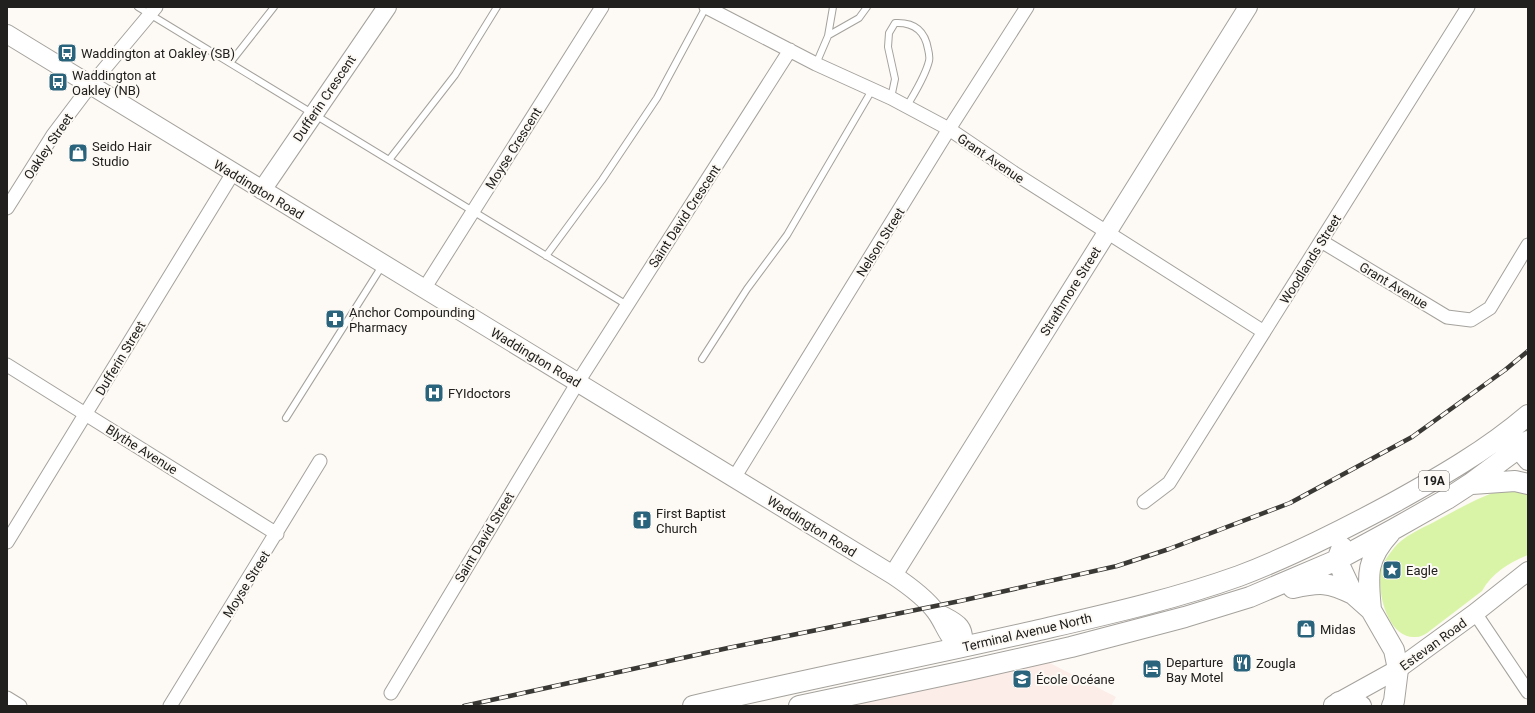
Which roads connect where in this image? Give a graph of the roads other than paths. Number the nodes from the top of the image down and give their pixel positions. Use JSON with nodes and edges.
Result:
{"nodes":[{"id":1,"x":138,"y":7,"type":"edge"},
{"id":2,"x":274,"y":7,"type":"edge"},
{"id":3,"x":387,"y":7,"type":"edge"},
{"id":4,"x":497,"y":7,"type":"edge"},
{"id":5,"x":602,"y":7,"type":"edge"},
{"id":6,"x":833,"y":7,"type":"edge"},
{"id":7,"x":867,"y":7,"type":"edge"},
{"id":8,"x":1027,"y":7,"type":"edge"},
{"id":9,"x":1248,"y":7,"type":"edge"},
{"id":10,"x":1468,"y":7,"type":"edge"},
{"id":11,"x":713,"y":9,"type":"edge"},
{"id":12,"x":153,"y":11,"type":"edge"},
{"id":13,"x":7,"y":34,"type":"edge"},
{"id":14,"x":829,"y":35,"type":"junction"},
{"id":15,"x":790,"y":50,"type":"junction"},
{"id":16,"x":230,"y":64,"type":"junction"},
{"id":17,"x":816,"y":64,"type":"junction"},
{"id":18,"x":90,"y":86,"type":"junction"},
{"id":19,"x":872,"y":90,"type":"junction"},
{"id":20,"x":891,"y":98,"type":"junction"},
{"id":21,"x":908,"y":106,"type":"junction"},
{"id":22,"x":313,"y":114,"type":"junction"},
{"id":23,"x":949,"y":129,"type":"junction"},
{"id":24,"x":389,"y":160,"type":"junction"},
{"id":25,"x":233,"y":173,"type":"junction"},
{"id":26,"x":262,"y":190,"type":"junction"},
{"id":27,"x":7,"y":208,"type":"edge"},
{"id":28,"x":472,"y":211,"type":"junction"},
{"id":29,"x":1106,"y":232,"type":"junction"},
{"id":30,"x":1321,"y":241,"type":"junction"},
{"id":31,"x":1528,"y":246,"type":"edge"},
{"id":32,"x":546,"y":256,"type":"junction"},
{"id":33,"x":383,"y":264,"type":"junction"},
{"id":34,"x":424,"y":289,"type":"junction"},
{"id":35,"x":627,"y":305,"type":"junction"},
{"id":36,"x":1264,"y":332,"type":"junction"},
{"id":37,"x":702,"y":360,"type":"dead end"},
{"id":38,"x":7,"y":365,"type":"edge"},
{"id":39,"x":578,"y":382,"type":"junction"},
{"id":40,"x":86,"y":414,"type":"junction"},
{"id":41,"x":1528,"y":415,"type":"edge"},
{"id":42,"x":286,"y":418,"type":"dead end"},
{"id":43,"x":1523,"y":444,"type":"edge"},
{"id":44,"x":320,"y":461,"type":"dead end"},
{"id":45,"x":734,"y":478,"type":"junction"},
{"id":46,"x":1470,"y":484,"type":"junction"},
{"id":47,"x":1528,"y":484,"type":"edge"},
{"id":48,"x":1144,"y":502,"type":"dead end"},
{"id":49,"x":1352,"y":525,"type":"junction"},
{"id":50,"x":1394,"y":529,"type":"junction"},
{"id":51,"x":277,"y":534,"type":"junction"},
{"id":52,"x":7,"y":542,"type":"edge"},
{"id":53,"x":1336,"y":560,"type":"junction"},
{"id":54,"x":1528,"y":571,"type":"edge"},
{"id":55,"x":893,"y":575,"type":"junction"},
{"id":56,"x":1353,"y":594,"type":"junction"},
{"id":57,"x":1250,"y":597,"type":"junction"},
{"id":58,"x":1371,"y":610,"type":"junction"},
{"id":59,"x":1475,"y":613,"type":"junction"},
{"id":60,"x":1133,"y":631,"type":"junction"},
{"id":61,"x":962,"y":647,"type":"junction"},
{"id":62,"x":1398,"y":670,"type":"junction"},
{"id":63,"x":1528,"y":692,"type":"edge"},
{"id":64,"x":391,"y":693,"type":"dead end"},
{"id":65,"x":844,"y":696,"type":"junction"},
{"id":66,"x":7,"y":698,"type":"edge"},
{"id":67,"x":1334,"y":704,"type":"edge"},
{"id":68,"x":20,"y":706,"type":"edge"},
{"id":69,"x":170,"y":706,"type":"edge"},
{"id":70,"x":693,"y":706,"type":"edge"},
{"id":71,"x":799,"y":706,"type":"edge"},
{"id":72,"x":1362,"y":706,"type":"edge"},
{"id":73,"x":1392,"y":706,"type":"edge"}],
"edges":[{"from":1,"to":12,"type":"lane"},
{"from":2,"to":16,"type":"lane"},
{"from":3,"to":22,"type":"street","name":"Dufferin Crescent"},
{"from":4,"to":24,"type":"lane"},
{"from":5,"to":28,"type":"street","name":"Moyse Crescent"},
{"from":6,"to":14,"type":"lane"},
{"from":7,"to":14,"type":"lane"},
{"from":8,"to":23,"type":"street","name":"Nelson Street"},
{"from":9,"to":29,"type":"street","name":"Strathmore Street"},
{"from":10,"to":30,"type":"street","name":"Woodlands Street"},
{"from":11,"to":15,"type":"street","name":"Grant Avenue"},
{"from":11,"to":32,"type":"lane"},
{"from":12,"to":16,"type":"lane"},
{"from":12,"to":18,"type":"street","name":"Oakley Street"},
{"from":13,"to":18,"type":"street","name":"Waddington Road"},
{"from":14,"to":17,"type":"lane"},
{"from":15,"to":17,"type":"street","name":"Grant Avenue"},
{"from":15,"to":35,"type":"street","name":"Saint David Crescent"},
{"from":16,"to":22,"type":"lane"},
{"from":17,"to":19,"type":"street","name":"Grant Avenue"},
{"from":18,"to":25,"type":"street","name":"Waddington Road"},
{"from":18,"to":27,"type":"street","name":"Oakley Street"},
{"from":19,"to":20,"type":"street","name":"Grant Avenue"},
{"from":19,"to":37,"type":"lane"},
{"from":20,"to":21,"type":"street","name":"Grant Avenue"},
{"from":20,"to":21,"type":"lane"},
{"from":21,"to":23,"type":"street","name":"Grant Avenue"},
{"from":22,"to":24,"type":"lane"},
{"from":22,"to":26,"type":"street","name":"Dufferin Crescent"},
{"from":23,"to":29,"type":"street","name":"Grant Avenue"},
{"from":23,"to":45,"type":"street","name":"Nelson Street"},
{"from":24,"to":28,"type":"lane"},
{"from":25,"to":26,"type":"street","name":"Waddington Road"},
{"from":25,"to":40,"type":"street","name":"Dufferin Street"},
{"from":26,"to":33,"type":"street","name":"Waddington Road"},
{"from":28,"to":32,"type":"lane"},
{"from":28,"to":34,"type":"street","name":"Moyse Crescent"},
{"from":29,"to":36,"type":"street","name":"Grant Avenue"},
{"from":29,"to":55,"type":"street","name":"Strathmore Street"},
{"from":30,"to":31,"type":"street","name":"Grant Avenue"},
{"from":30,"to":36,"type":"street","name":"Woodlands Street"},
{"from":32,"to":35,"type":"lane"},
{"from":33,"to":34,"type":"street","name":"Waddington Road"},
{"from":33,"to":42,"type":"lane"},
{"from":34,"to":39,"type":"street","name":"Waddington Road"},
{"from":35,"to":39,"type":"street","name":"Saint David Crescent"},
{"from":36,"to":48,"type":"street","name":"Woodlands Street"},
{"from":38,"to":40,"type":"street","name":"Blythe Avenue"},
{"from":39,"to":45,"type":"street","name":"Waddington Road"},
{"from":39,"to":64,"type":"street","name":"Saint David Street"},
{"from":40,"to":51,"type":"street","name":"Blythe Avenue"},
{"from":40,"to":52,"type":"street","name":"Dufferin Street"},
{"from":41,"to":43,"type":"main road","number":"19A"},
{"from":43,"to":46,"type":"main road","number":"19A"},
{"from":43,"to":49,"type":"main road","number":"19A"},
{"from":44,"to":51,"type":"street","name":"Moyse Street"},
{"from":45,"to":55,"type":"street","name":"Waddington Road"},
{"from":46,"to":47,"type":"main road"},
{"from":46,"to":50,"type":"main road","number":"19A"},
{"from":49,"to":53,"type":"main road"},
{"from":49,"to":61,"type":"main road","name":"Terminal Avenue North"},
{"from":50,"to":53,"type":"main road","number":"19A"},
{"from":50,"to":58,"type":"main road"},
{"from":51,"to":69,"type":"street","name":"Moyse Street"},
{"from":53,"to":56,"type":"main road"},
{"from":53,"to":57,"type":"main road","name":"Terminal Avenue North"},
{"from":54,"to":59,"type":"street","name":"Estevan Road"},
{"from":55,"to":61,"type":"street","name":"Waddington Road"},
{"from":56,"to":57,"type":"main road"},
{"from":56,"to":58,"type":"main road"},
{"from":57,"to":60,"type":"main road","name":"Terminal Avenue North"},
{"from":58,"to":62,"type":"main road"},
{"from":59,"to":62,"type":"street","name":"Estevan Road"},
{"from":59,"to":63,"type":"street"},
{"from":60,"to":61,"type":"main road"},
{"from":60,"to":65,"type":"main road","name":"Terminal Avenue North"},
{"from":61,"to":65,"type":"main road"},
{"from":61,"to":70,"type":"main road","name":"Terminal Avenue North"},
{"from":62,"to":67,"type":"street","name":"Estevan Road"},
{"from":62,"to":73,"type":"main road"},
{"from":65,"to":71,"type":"main road","name":"Terminal Avenue North"},
{"from":66,"to":68,"type":"street"},
{"from":67,"to":72,"type":"main road"}]}
